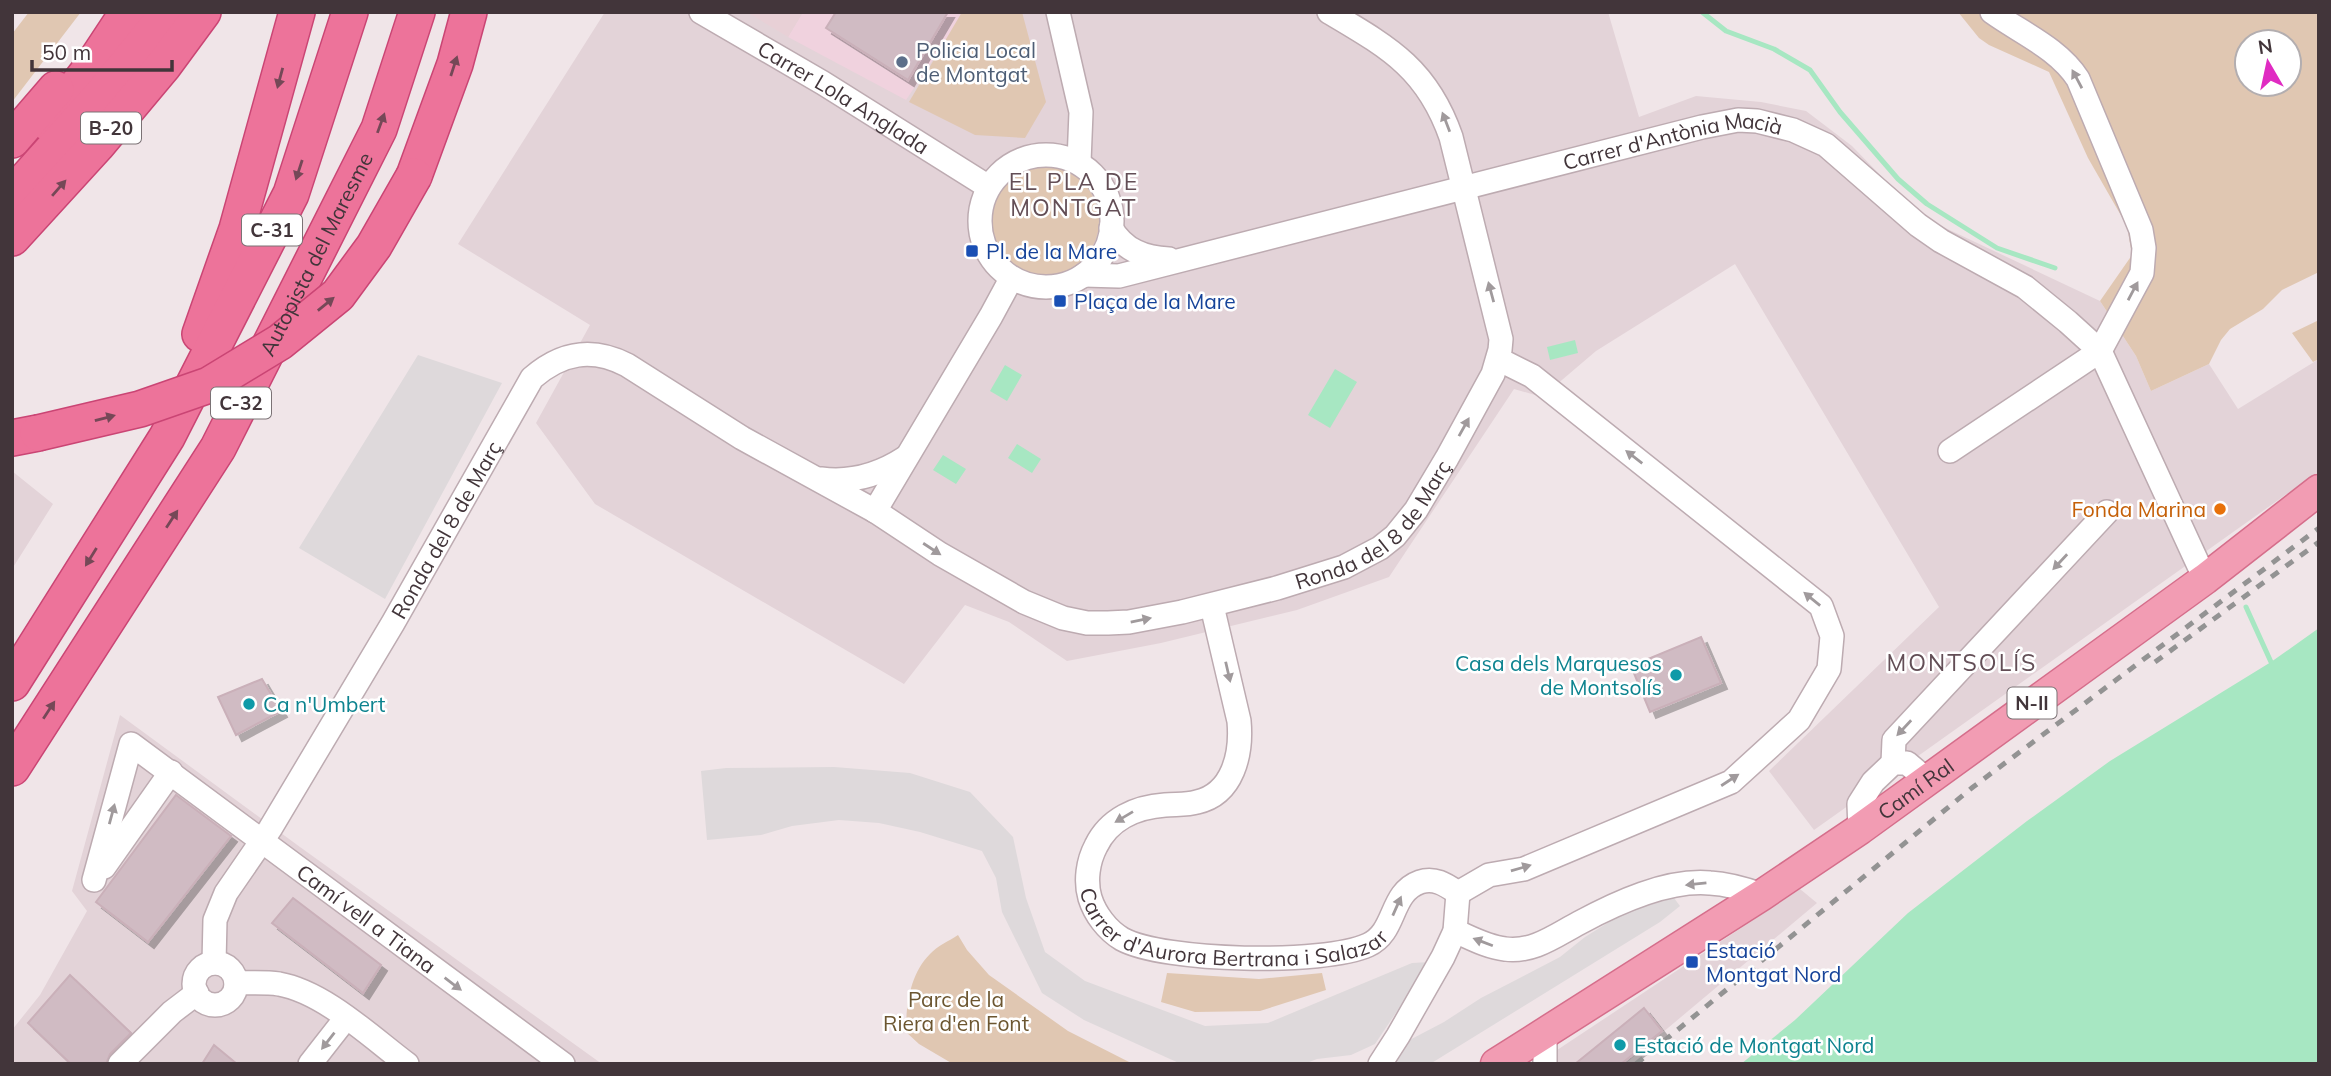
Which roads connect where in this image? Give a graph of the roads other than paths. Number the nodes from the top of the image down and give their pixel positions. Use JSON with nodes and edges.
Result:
{"nodes":[{"id":1,"x":121,"y":12,"type":"edge"},
{"id":2,"x":128,"y":12,"type":"edge"},
{"id":3,"x":169,"y":12,"type":"edge"},
{"id":4,"x":203,"y":12,"type":"edge"},
{"id":5,"x":297,"y":12,"type":"edge"},
{"id":6,"x":350,"y":12,"type":"edge"},
{"id":7,"x":417,"y":12,"type":"edge"},
{"id":8,"x":469,"y":12,"type":"edge"},
{"id":9,"x":701,"y":12,"type":"edge"},
{"id":10,"x":1058,"y":12,"type":"edge"},
{"id":11,"x":1328,"y":12,"type":"edge"},
{"id":12,"x":1992,"y":12,"type":"edge"},
{"id":13,"x":12,"y":140,"type":"edge"},
{"id":14,"x":1079,"y":162,"type":"junction"},
{"id":15,"x":12,"y":165,"type":"edge"},
{"id":16,"x":987,"y":186,"type":"junction"},
{"id":17,"x":1464,"y":188,"type":"junction"},
{"id":18,"x":12,"y":195,"type":"edge"},
{"id":19,"x":1111,"y":228,"type":"junction"},
{"id":20,"x":12,"y":238,"type":"edge"},
{"id":21,"x":1183,"y":259,"type":"junction"},
{"id":22,"x":1084,"y":275,"type":"junction"},
{"id":23,"x":1010,"y":279,"type":"junction"},
{"id":24,"x":2100,"y":351,"type":"junction"},
{"id":25,"x":1498,"y":359,"type":"junction"},
{"id":26,"x":25,"y":435,"type":"edge"},
{"id":27,"x":167,"y":437,"type":"junction"},
{"id":28,"x":1950,"y":451,"type":"dead end"},
{"id":29,"x":907,"y":457,"type":"junction"},
{"id":30,"x":813,"y":477,"type":"junction"},
{"id":31,"x":2319,"y":490,"type":"edge"},
{"id":32,"x":875,"y":511,"type":"junction"},
{"id":33,"x":2106,"y":512,"type":"dead end"},
{"id":34,"x":2206,"y":579,"type":"junction"},
{"id":35,"x":1212,"y":606,"type":"junction"},
{"id":36,"x":12,"y":682,"type":"edge"},
{"id":37,"x":1893,"y":763,"type":"junction"},
{"id":38,"x":12,"y":768,"type":"edge"},
{"id":39,"x":171,"y":772,"type":"junction"},
{"id":40,"x":1927,"y":779,"type":"junction"},
{"id":41,"x":1860,"y":828,"type":"junction"},
{"id":42,"x":262,"y":840,"type":"junction"},
{"id":43,"x":1458,"y":893,"type":"junction"},
{"id":44,"x":1762,"y":895,"type":"junction"},
{"id":45,"x":1455,"y":931,"type":"junction"},
{"id":46,"x":214,"y":963,"type":"junction"},
{"id":47,"x":236,"y":983,"type":"junction"},
{"id":48,"x":197,"y":993,"type":"junction"},
{"id":49,"x":346,"y":1018,"type":"junction"},
{"id":50,"x":1545,"y":1032,"type":"junction"},
{"id":51,"x":130,"y":1061,"type":"edge"},
{"id":52,"x":1498,"y":1063,"type":"edge"},
{"id":53,"x":310,"y":1064,"type":"edge"},
{"id":54,"x":407,"y":1064,"type":"edge"},
{"id":55,"x":563,"y":1064,"type":"edge"},
{"id":56,"x":1380,"y":1064,"type":"edge"},
{"id":57,"x":1545,"y":1064,"type":"edge"}],
"edges":[{"from":1,"to":13,"type":"highway"},
{"from":2,"to":15,"type":"highway"},
{"from":3,"to":18,"type":"highway","number":"B-20"},
{"from":20,"to":4,"type":"highway","number":"B-20","one_way":true},
{"from":5,"to":27,"type":"highway","one_way":true},
{"from":6,"to":27,"type":"highway","number":"C-31","one_way":true},
{"from":38,"to":7,"type":"highway","name":"Autopista del Maresme","number":"C-32","one_way":true},
{"from":26,"to":8,"type":"highway","one_way":true,"bridge":true},
{"from":9,"to":16,"type":"street","name":"Carrer Lola Anglada"},
{"from":10,"to":14,"type":"street"},
{"from":17,"to":11,"type":"street","name":"Ronda del 8 de Març","one_way":true},
{"from":24,"to":12,"type":"street","one_way":true},
{"from":14,"to":16,"type":"street"},
{"from":14,"to":19,"type":"street"},
{"from":16,"to":23,"type":"street"},
{"from":17,"to":21,"type":"street","name":"Carrer d'Antònia Macià"},
{"from":17,"to":24,"type":"street","name":"Carrer d'Antònia Macià"},
{"from":25,"to":17,"type":"street","name":"Ronda del 8 de Març","one_way":true},
{"from":19,"to":21,"type":"street","name":"Carrer d'Antònia Macià"},
{"from":19,"to":22,"type":"street"},
{"from":21,"to":22,"type":"street","name":"Carrer d'Antònia Macià"},
{"from":22,"to":23,"type":"street"},
{"from":23,"to":29,"type":"street"},
{"from":24,"to":28,"type":"street"},
{"from":24,"to":34,"type":"street"},
{"from":35,"to":25,"type":"street","name":"Ronda del 8 de Març","one_way":true},
{"from":43,"to":25,"type":"street","one_way":true},
{"from":27,"to":36,"type":"highway","number":"C-31","one_way":true},
{"from":29,"to":30,"type":"street","name":"Ronda del 8 de Març"},
{"from":29,"to":32,"type":"street"},
{"from":30,"to":32,"type":"street","name":"Ronda del 8 de Març"},
{"from":30,"to":42,"type":"street","name":"Ronda del 8 de Març"},
{"from":31,"to":34,"type":"main road","name":"Camí Ral","number":"N-II"},
{"from":32,"to":35,"type":"street","name":"Ronda del 8 de Març","one_way":true},
{"from":33,"to":37,"type":"street","one_way":true},
{"from":34,"to":40,"type":"main road","name":"Camí Ral","number":"N-II"},
{"from":35,"to":43,"type":"street","name":"Carrer d'Aurora Bertrana i Salazar","one_way":true},
{"from":37,"to":40,"type":"street"},
{"from":37,"to":41,"type":"street"},
{"from":39,"to":39,"type":"street","name":"Camí vell a Tiana","one_way":true},
{"from":39,"to":42,"type":"street","name":"Camí vell a Tiana"},
{"from":40,"to":41,"type":"main road","name":"Camí Ral","number":"N-II"},
{"from":41,"to":44,"type":"main road","name":"Camí Ral","number":"N-II"},
{"from":42,"to":46,"type":"street","name":"Ronda del 8 de Març"},
{"from":42,"to":55,"type":"street","name":"Camí vell a Tiana","one_way":true},
{"from":43,"to":45,"type":"street"},
{"from":44,"to":45,"type":"street","one_way":true},
{"from":44,"to":50,"type":"main road","name":"Camí Ral","number":"N-II"},
{"from":45,"to":56,"type":"street"},
{"from":46,"to":47,"type":"street"},
{"from":46,"to":48,"type":"street"},
{"from":47,"to":48,"type":"street"},
{"from":47,"to":49,"type":"street"},
{"from":48,"to":51,"type":"street"},
{"from":49,"to":53,"type":"street","one_way":true},
{"from":49,"to":54,"type":"street"},
{"from":50,"to":52,"type":"main road","name":"Camí Ral","number":"N-II"},
{"from":50,"to":57,"type":"street"}]}
